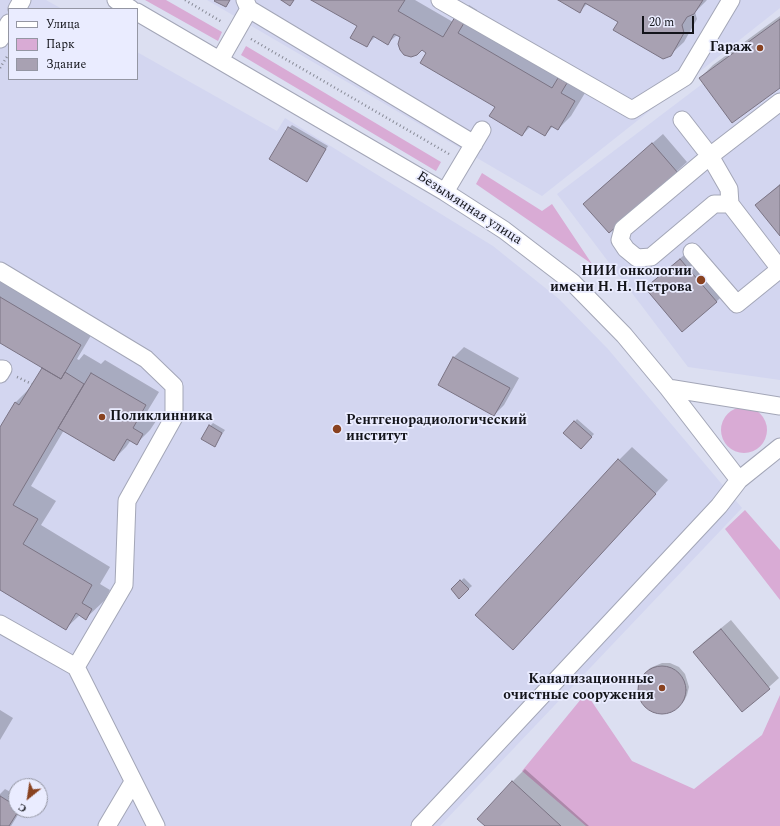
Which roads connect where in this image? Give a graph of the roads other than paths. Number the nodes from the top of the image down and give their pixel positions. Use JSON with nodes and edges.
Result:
{"nodes":[{"id":1,"x":116,"y":0,"type":"edge"},
{"id":2,"x":440,"y":0,"type":"edge"},
{"id":3,"x":731,"y":0,"type":"edge"},
{"id":4,"x":247,"y":5,"type":"edge"},
{"id":5,"x":129,"y":8,"type":"edge"},
{"id":6,"x":138,"y":13,"type":"edge"},
{"id":7,"x":8,"y":25,"type":"edge"},
{"id":8,"x":0,"y":39,"type":"edge"},
{"id":9,"x":220,"y":60,"type":"junction"},
{"id":10,"x":780,"y":102,"type":"edge"},
{"id":11,"x":682,"y":120,"type":"dead end"},
{"id":12,"x":710,"y":156,"type":"junction"},
{"id":13,"x":445,"y":192,"type":"junction"},
{"id":14,"x":730,"y":204,"type":"junction"},
{"id":15,"x":692,"y":252,"type":"dead end"},
{"id":16,"x":780,"y":269,"type":"edge"},
{"id":17,"x":0,"y":271,"type":"edge"},
{"id":18,"x":0,"y":369,"type":"edge"},
{"id":19,"x":0,"y":374,"type":"edge"},
{"id":20,"x":668,"y":388,"type":"junction"},
{"id":21,"x":780,"y":406,"type":"edge"},
{"id":22,"x":780,"y":447,"type":"edge"},
{"id":23,"x":739,"y":480,"type":"junction"},
{"id":24,"x":0,"y":624,"type":"edge"},
{"id":25,"x":76,"y":667,"type":"junction"},
{"id":26,"x":133,"y":782,"type":"junction"},
{"id":27,"x":107,"y":826,"type":"edge"},
{"id":28,"x":156,"y":826,"type":"edge"},
{"id":29,"x":420,"y":826,"type":"edge"}],
"edges":[{"from":1,"to":5,"type":"street"},
{"from":2,"to":3,"type":"street"},
{"from":4,"to":9,"type":"street"},
{"from":4,"to":13,"type":"street"},
{"from":6,"to":9,"type":"street","name":"Безымянная улица"},
{"from":7,"to":8,"type":"street"},
{"from":9,"to":13,"type":"street","name":"Безымянная улица"},
{"from":10,"to":12,"type":"street"},
{"from":11,"to":12,"type":"street"},
{"from":12,"to":14,"type":"street"},
{"from":12,"to":14,"type":"street"},
{"from":13,"to":20,"type":"street","name":"Безымянная улица"},
{"from":14,"to":16,"type":"street"},
{"from":15,"to":16,"type":"street"},
{"from":17,"to":25,"type":"street"},
{"from":18,"to":19,"type":"street"},
{"from":20,"to":21,"type":"street"},
{"from":20,"to":23,"type":"street","name":"Безымянная улица"},
{"from":22,"to":23,"type":"street"},
{"from":23,"to":29,"type":"street"},
{"from":24,"to":25,"type":"street"},
{"from":25,"to":26,"type":"street"},
{"from":26,"to":27,"type":"street"},
{"from":26,"to":28,"type":"street"}]}
